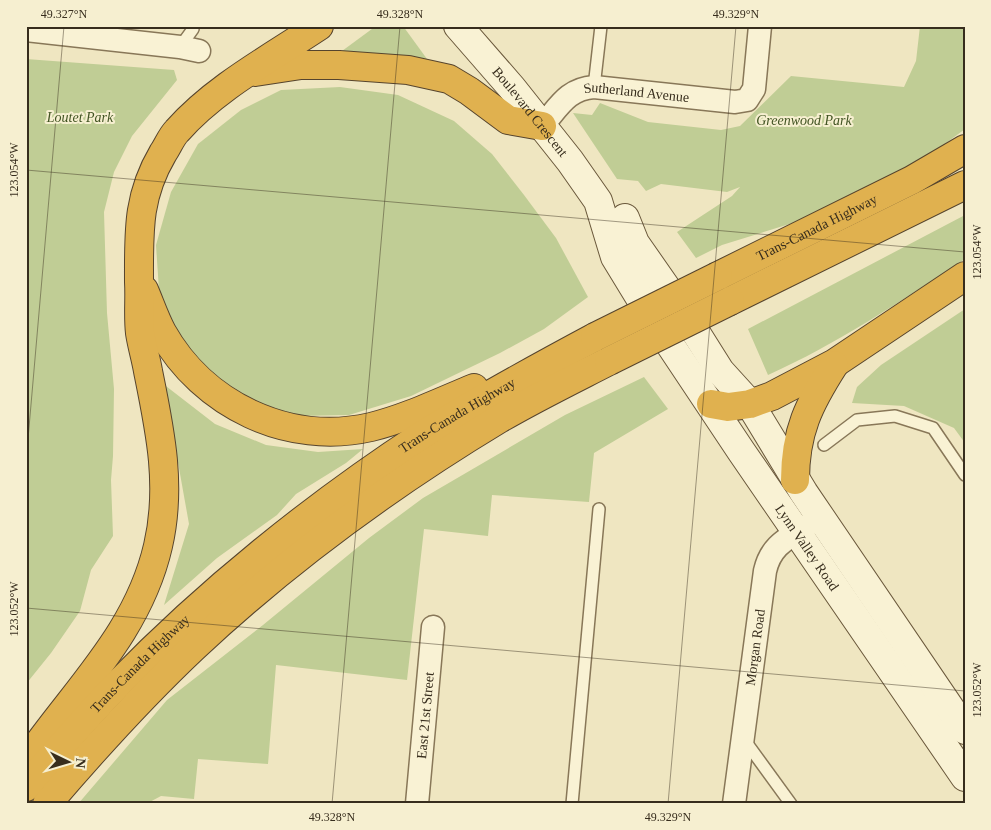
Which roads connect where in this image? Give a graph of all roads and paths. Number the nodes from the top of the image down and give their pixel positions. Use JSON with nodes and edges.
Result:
{"nodes":[{"id":1,"x":192,"y":26,"type":"edge"},
{"id":2,"x":458,"y":26,"type":"edge"},
{"id":3,"x":601,"y":26,"type":"edge"},
{"id":4,"x":760,"y":26,"type":"edge"},
{"id":5,"x":317,"y":27,"type":"edge"},
{"id":6,"x":26,"y":30,"type":"edge"},
{"id":7,"x":190,"y":49,"type":"joint"},
{"id":8,"x":249,"y":73,"type":"junction"},
{"id":9,"x":594,"y":87,"type":"junction"},
{"id":10,"x":542,"y":126,"type":"junction"},
{"id":11,"x":965,"y":149,"type":"edge"},
{"id":12,"x":965,"y":185,"type":"edge"},
{"id":13,"x":598,"y":201,"type":"junction"},
{"id":14,"x":965,"y":276,"type":"edge"},
{"id":15,"x":140,"y":281,"type":"junction"},
{"id":16,"x":688,"y":305,"type":"joint"},
{"id":17,"x":651,"y":316,"type":"joint"},
{"id":18,"x":595,"y":336,"type":"junction"},
{"id":19,"x":835,"y":363,"type":"junction"},
{"id":20,"x":711,"y":404,"type":"junction"},
{"id":21,"x":750,"y":404,"type":"junction"},
{"id":22,"x":824,"y":445,"type":"dead end"},
{"id":23,"x":965,"y":475,"type":"edge"},
{"id":24,"x":795,"y":480,"type":"junction"},
{"id":25,"x":599,"y":509,"type":"dead end"},
{"id":26,"x":820,"y":517,"type":"junction"},
{"id":27,"x":798,"y":532,"type":"junction"},
{"id":28,"x":433,"y":627,"type":"dead end"},
{"id":29,"x":965,"y":730,"type":"edge"},
{"id":30,"x":742,"y":737,"type":"junction"},
{"id":31,"x":26,"y":761,"type":"edge"},
{"id":32,"x":965,"y":777,"type":"edge"},
{"id":33,"x":26,"y":787,"type":"edge"},
{"id":34,"x":47,"y":804,"type":"edge"},
{"id":35,"x":417,"y":804,"type":"edge"},
{"id":36,"x":572,"y":804,"type":"edge"},
{"id":37,"x":734,"y":804,"type":"edge"},
{"id":38,"x":791,"y":804,"type":"edge"}],
"edges":[{"from":1,"to":7,"type":"lane"},
{"from":2,"to":10,"type":"main road","name":"Boulevard Crescent"},
{"from":3,"to":9,"type":"lane"},
{"from":4,"to":9,"type":"street","name":"Sutherland Avenue"},
{"from":5,"to":8,"type":"highway"},
{"from":6,"to":7,"type":"street"},
{"from":8,"to":10,"type":"highway"},
{"from":8,"to":15,"type":"highway"},
{"from":9,"to":10,"type":"street","name":"Sutherland Avenue"},
{"from":10,"to":13,"type":"main road","name":"Boulevard Crescent"},
{"from":11,"to":18,"type":"highway","name":"Trans-Canada Highway","bridge":true},
{"from":12,"to":34,"type":"highway","name":"Trans-Canada Highway","bridge":true},
{"from":13,"to":16,"type":"main road","name":"Boulevard Crescent"},
{"from":13,"to":17,"type":"main road","name":"Boulevard Crescent"},
{"from":14,"to":19,"type":"highway"},
{"from":15,"to":18,"type":"highway"},
{"from":15,"to":31,"type":"highway"},
{"from":16,"to":21,"type":"main road","name":"Lynn Valley Road"},
{"from":17,"to":20,"type":"main road","name":"Lynn Valley Road"},
{"from":18,"to":33,"type":"highway","name":"Trans-Canada Highway"},
{"from":19,"to":21,"type":"highway"},
{"from":19,"to":24,"type":"highway"},
{"from":20,"to":21,"type":"highway"},
{"from":20,"to":27,"type":"main road","name":"Lynn Valley Road"},
{"from":21,"to":24,"type":"main road","name":"Lynn Valley Road"},
{"from":22,"to":23,"type":"lane"},
{"from":24,"to":26,"type":"main road","name":"Lynn Valley Road"},
{"from":25,"to":36,"type":"lane"},
{"from":26,"to":27,"type":"street","name":"Morgan Road"},
{"from":26,"to":29,"type":"main road","name":"Lynn Valley Road"},
{"from":27,"to":30,"type":"street","name":"Morgan Road"},
{"from":27,"to":32,"type":"main road","name":"Lynn Valley Road"},
{"from":28,"to":35,"type":"street","name":"East 21st Street"},
{"from":30,"to":37,"type":"street","name":"Morgan Road"},
{"from":30,"to":38,"type":"lane"}]}
